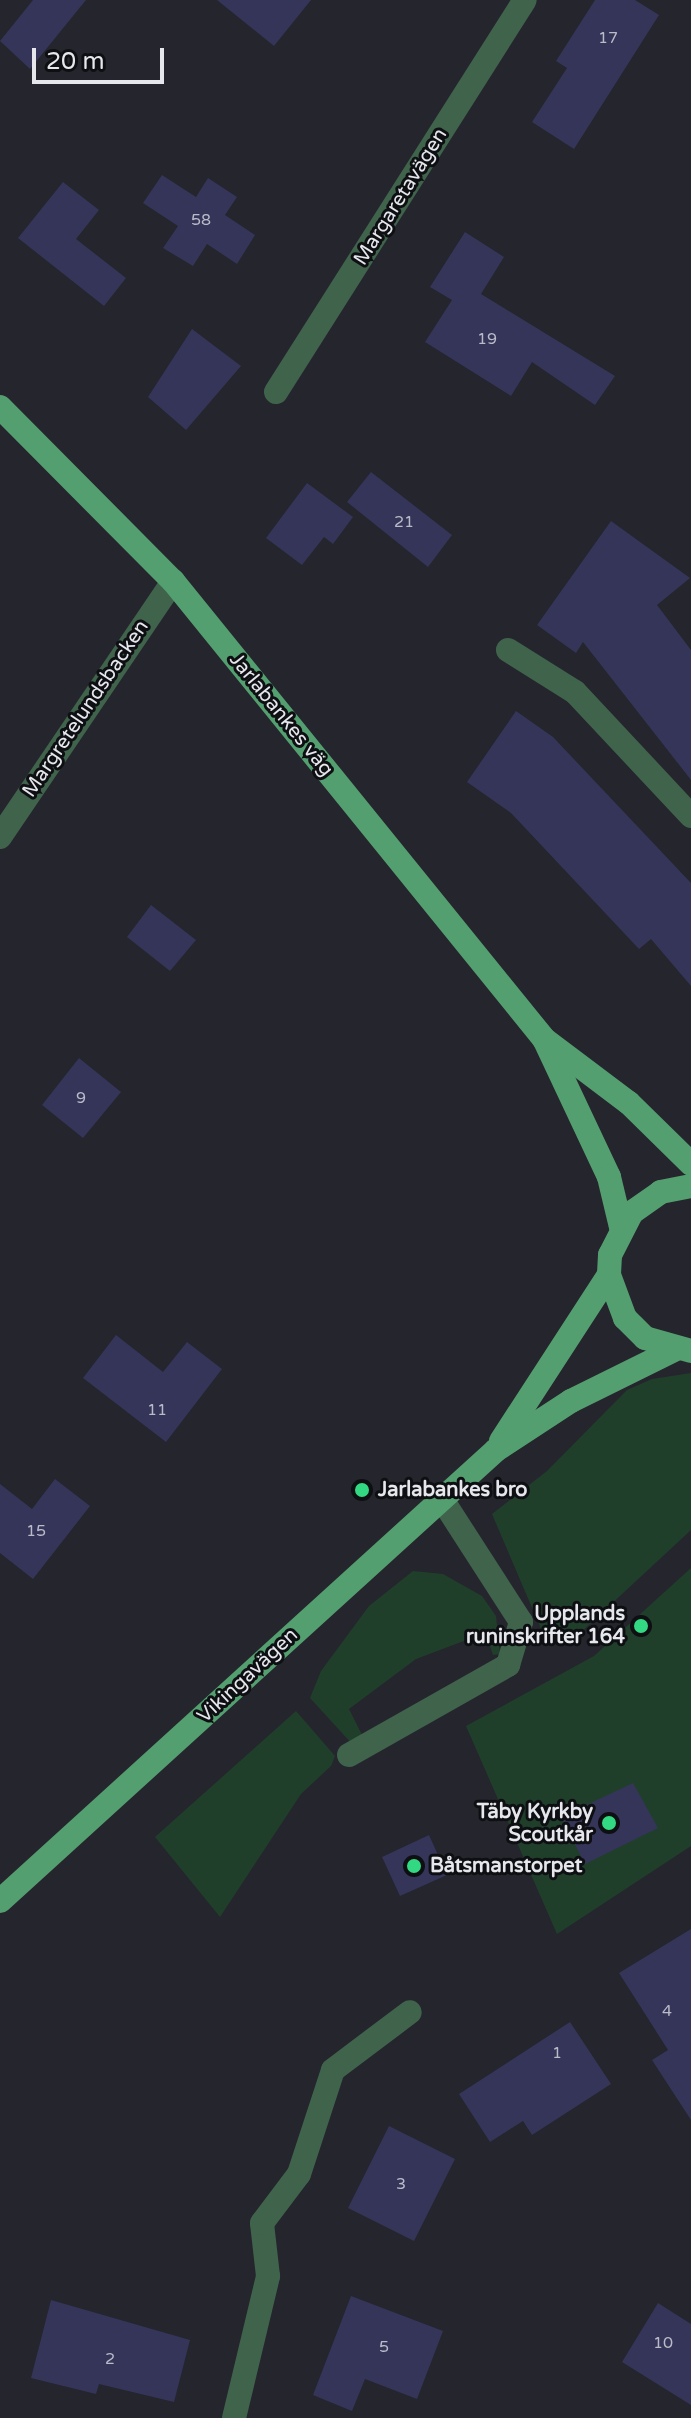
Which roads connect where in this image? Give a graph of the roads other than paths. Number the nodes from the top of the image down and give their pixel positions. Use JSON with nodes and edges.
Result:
{"nodes":[{"id":1,"x":525,"y":0,"type":"edge"},
{"id":2,"x":276,"y":392,"type":"dead end"},
{"id":3,"x":0,"y":407,"type":"edge"},
{"id":4,"x":173,"y":581,"type":"junction"},
{"id":5,"x":508,"y":650,"type":"dead end"},
{"id":6,"x":691,"y":816,"type":"edge"},
{"id":7,"x":1,"y":834,"type":"edge"},
{"id":8,"x":544,"y":1039,"type":"junction"},
{"id":9,"x":691,"y":1164,"type":"edge"},
{"id":10,"x":691,"y":1186,"type":"edge"},
{"id":11,"x":621,"y":1227,"type":"junction"},
{"id":12,"x":609,"y":1275,"type":"junction"},
{"id":13,"x":682,"y":1351,"type":"edge"},
{"id":14,"x":496,"y":1450,"type":"junction"},
{"id":15,"x":441,"y":1498,"type":"junction"},
{"id":16,"x":349,"y":1755,"type":"dead end"},
{"id":17,"x":0,"y":1901,"type":"edge"},
{"id":18,"x":410,"y":2012,"type":"dead end"},
{"id":19,"x":234,"y":2418,"type":"edge"}],
"edges":[{"from":1,"to":2,"type":"street","name":"Margaretavägen"},
{"from":3,"to":4,"type":"main road","name":"Jarlabankes väg"},
{"from":4,"to":7,"type":"street","name":"Margretelundsbacken"},
{"from":4,"to":8,"type":"main road","name":"Jarlabankes väg"},
{"from":5,"to":6,"type":"street"},
{"from":8,"to":9,"type":"main road","name":"Jarlabankes väg"},
{"from":8,"to":11,"type":"main road","name":"Jarlabankes väg"},
{"from":10,"to":11,"type":"main road"},
{"from":11,"to":12,"type":"main road","name":"Vikingavägen"},
{"from":12,"to":13,"type":"main road","name":"Vikingavägen"},
{"from":12,"to":14,"type":"main road","name":"Vikingavägen"},
{"from":13,"to":14,"type":"main road","name":"Vikingavägen"},
{"from":14,"to":15,"type":"main road","name":"Vikingavägen"},
{"from":15,"to":16,"type":"street"},
{"from":15,"to":17,"type":"main road","name":"Vikingavägen"},
{"from":18,"to":19,"type":"street"}]}
